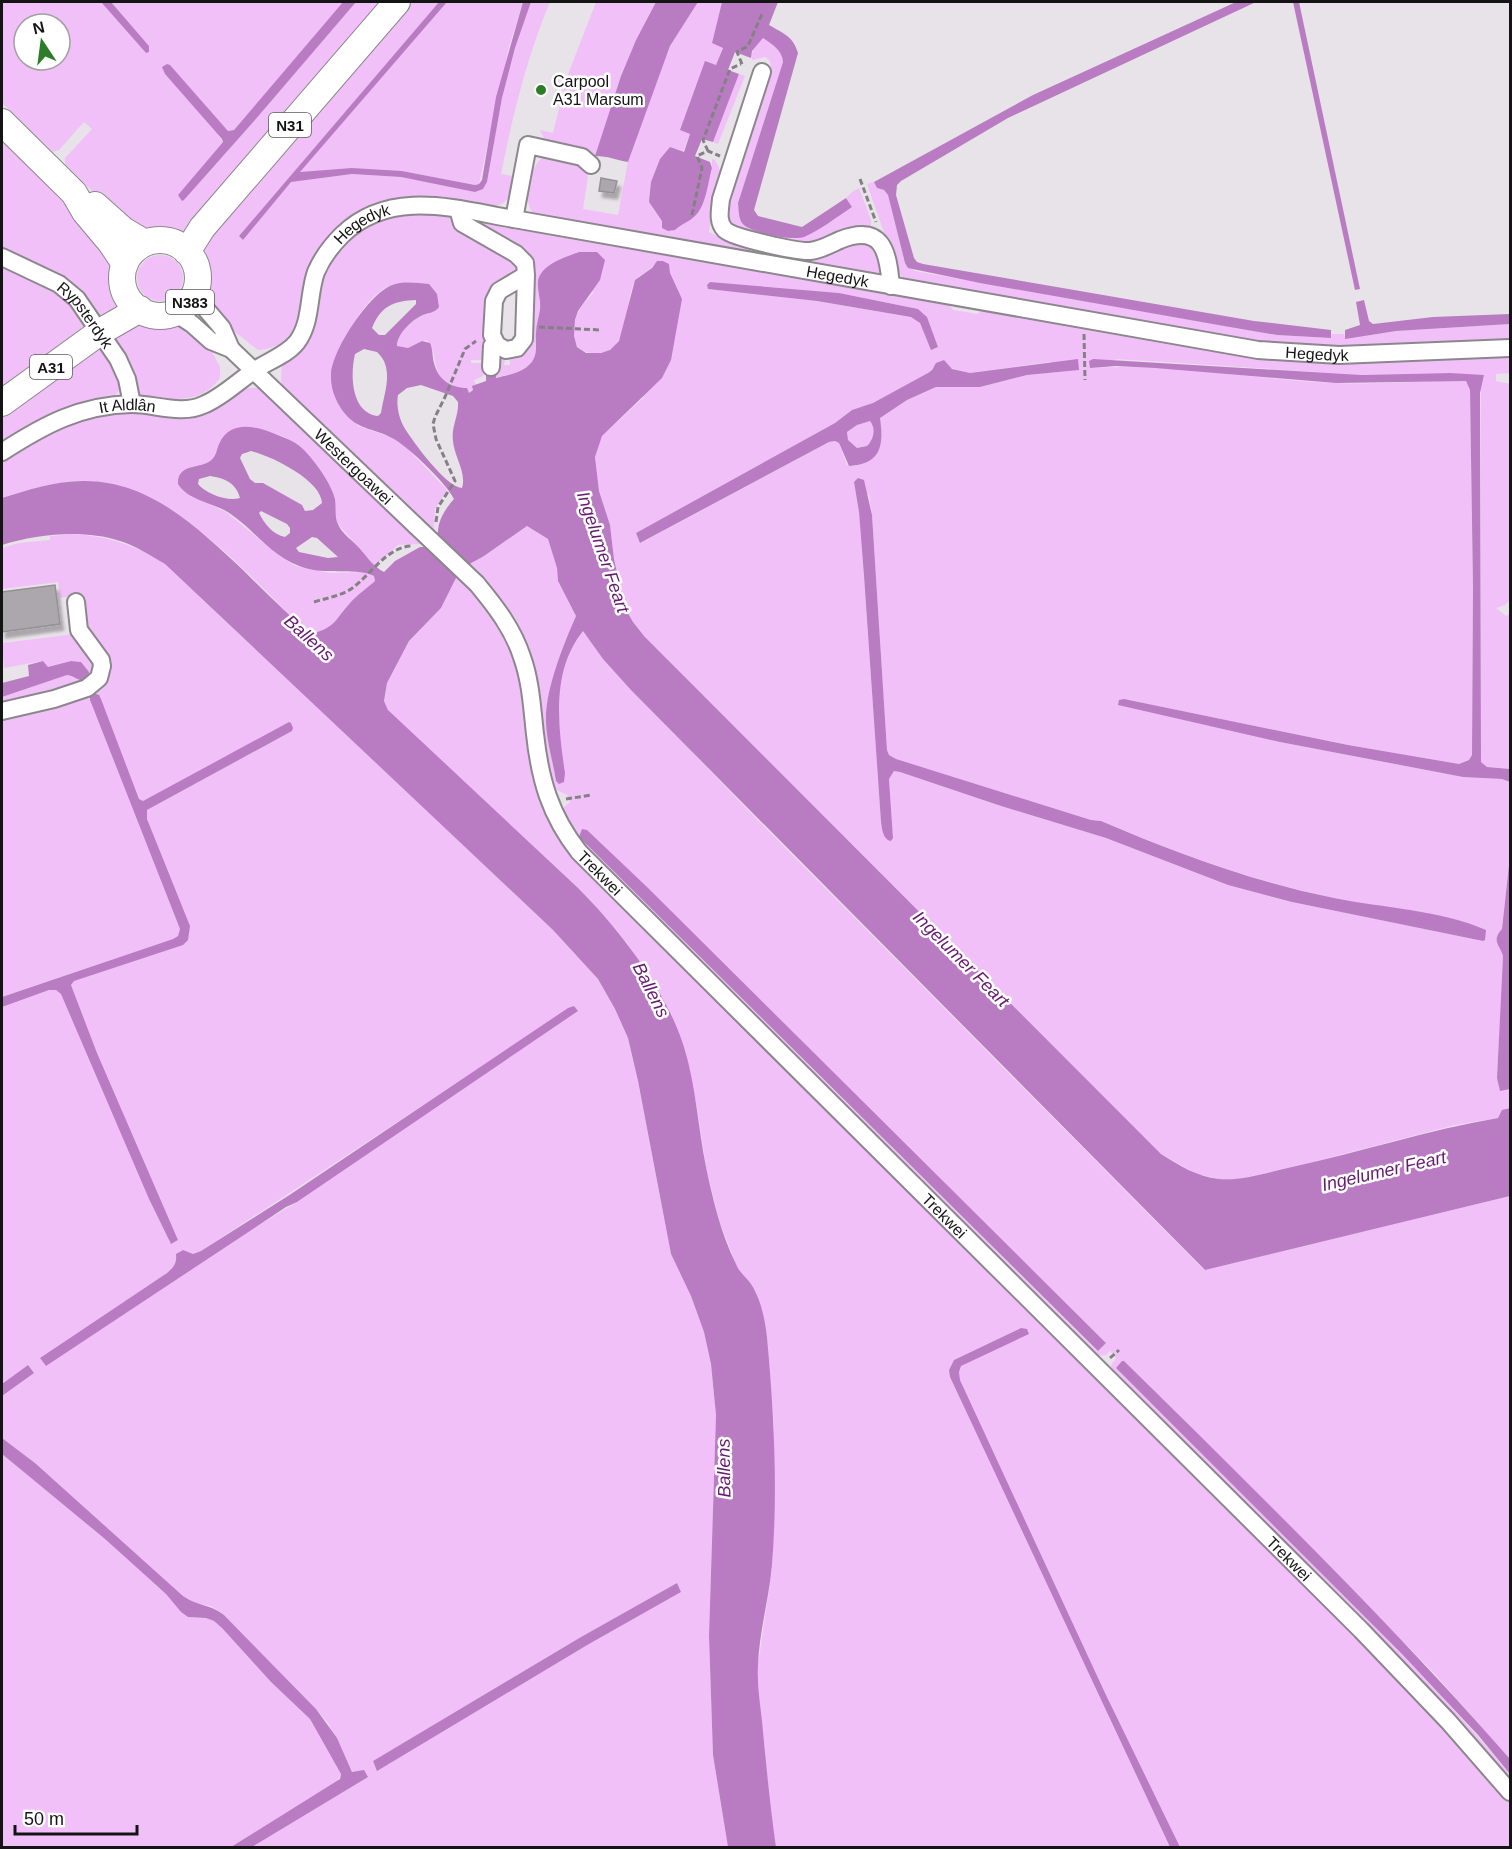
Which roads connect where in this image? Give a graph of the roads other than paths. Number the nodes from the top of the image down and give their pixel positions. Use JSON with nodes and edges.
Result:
{"nodes":[{"id":1,"x":397,"y":2,"type":"edge"},
{"id":2,"x":762,"y":72,"type":"dead end"},
{"id":3,"x":2,"y":122,"type":"edge"},
{"id":4,"x":591,"y":165,"type":"dead end"},
{"id":5,"x":74,"y":193,"type":"junction"},
{"id":6,"x":458,"y":209,"type":"junction"},
{"id":7,"x":514,"y":219,"type":"junction"},
{"id":8,"x":145,"y":243,"type":"junction"},
{"id":9,"x":187,"y":252,"type":"junction"},
{"id":10,"x":2,"y":257,"type":"edge"},
{"id":11,"x":125,"y":264,"type":"junction"},
{"id":12,"x":526,"y":275,"type":"junction"},
{"id":13,"x":891,"y":286,"type":"junction"},
{"id":14,"x":195,"y":295,"type":"junction"},
{"id":15,"x":140,"y":309,"type":"junction"},
{"id":16,"x":175,"y":313,"type":"junction"},
{"id":17,"x":100,"y":332,"type":"junction"},
{"id":18,"x":494,"y":341,"type":"junction"},
{"id":19,"x":1510,"y":348,"type":"edge"},
{"id":20,"x":231,"y":349,"type":"junction"},
{"id":21,"x":491,"y":367,"type":"dead end"},
{"id":22,"x":254,"y":370,"type":"junction"},
{"id":23,"x":2,"y":403,"type":"edge"},
{"id":24,"x":132,"y":404,"type":"junction"},
{"id":25,"x":2,"y":452,"type":"edge"},
{"id":26,"x":477,"y":584,"type":"joint"},
{"id":27,"x":76,"y":602,"type":"dead end"},
{"id":28,"x":2,"y":711,"type":"edge"},
{"id":29,"x":1510,"y":1792,"type":"edge"}],
"edges":[{"from":1,"to":9,"type":"highway","number":"N31"},
{"from":2,"to":13,"type":"street"},
{"from":3,"to":5,"type":"highway"},
{"from":4,"to":7,"type":"street"},
{"from":5,"to":8,"type":"highway"},
{"from":5,"to":11,"type":"highway"},
{"from":6,"to":7,"type":"street","name":"Hegedyk"},
{"from":6,"to":12,"type":"street"},
{"from":6,"to":22,"type":"street","name":"Hegedyk"},
{"from":7,"to":13,"type":"street","name":"Hegedyk"},
{"from":8,"to":9,"type":"highway"},
{"from":8,"to":11,"type":"highway"},
{"from":9,"to":14,"type":"highway","number":"N383"},
{"from":10,"to":17,"type":"street","name":"Rypsterdyk"},
{"from":11,"to":15,"type":"highway"},
{"from":12,"to":18,"type":"street"},
{"from":12,"to":18,"type":"street"},
{"from":13,"to":19,"type":"street","name":"Hegedyk"},
{"from":14,"to":16,"type":"highway","number":"N383"},
{"from":14,"to":20,"type":"street","name":"Westergoawei"},
{"from":15,"to":16,"type":"highway","number":"N383"},
{"from":15,"to":17,"type":"highway","number":"A31"},
{"from":16,"to":20,"type":"street","name":"Westergoawei"},
{"from":17,"to":23,"type":"highway","number":"A31"},
{"from":17,"to":24,"type":"street","name":"Rypsterdyk"},
{"from":18,"to":21,"type":"street"},
{"from":20,"to":22,"type":"street","name":"Westergoawei"},
{"from":22,"to":24,"type":"street","name":"It Aldlân"},
{"from":22,"to":26,"type":"street","name":"Westergoawei","bridge":true},
{"from":24,"to":25,"type":"street","name":"It Aldlân"},
{"from":26,"to":29,"type":"street","name":"Trekwei"},
{"from":27,"to":28,"type":"street"}]}
